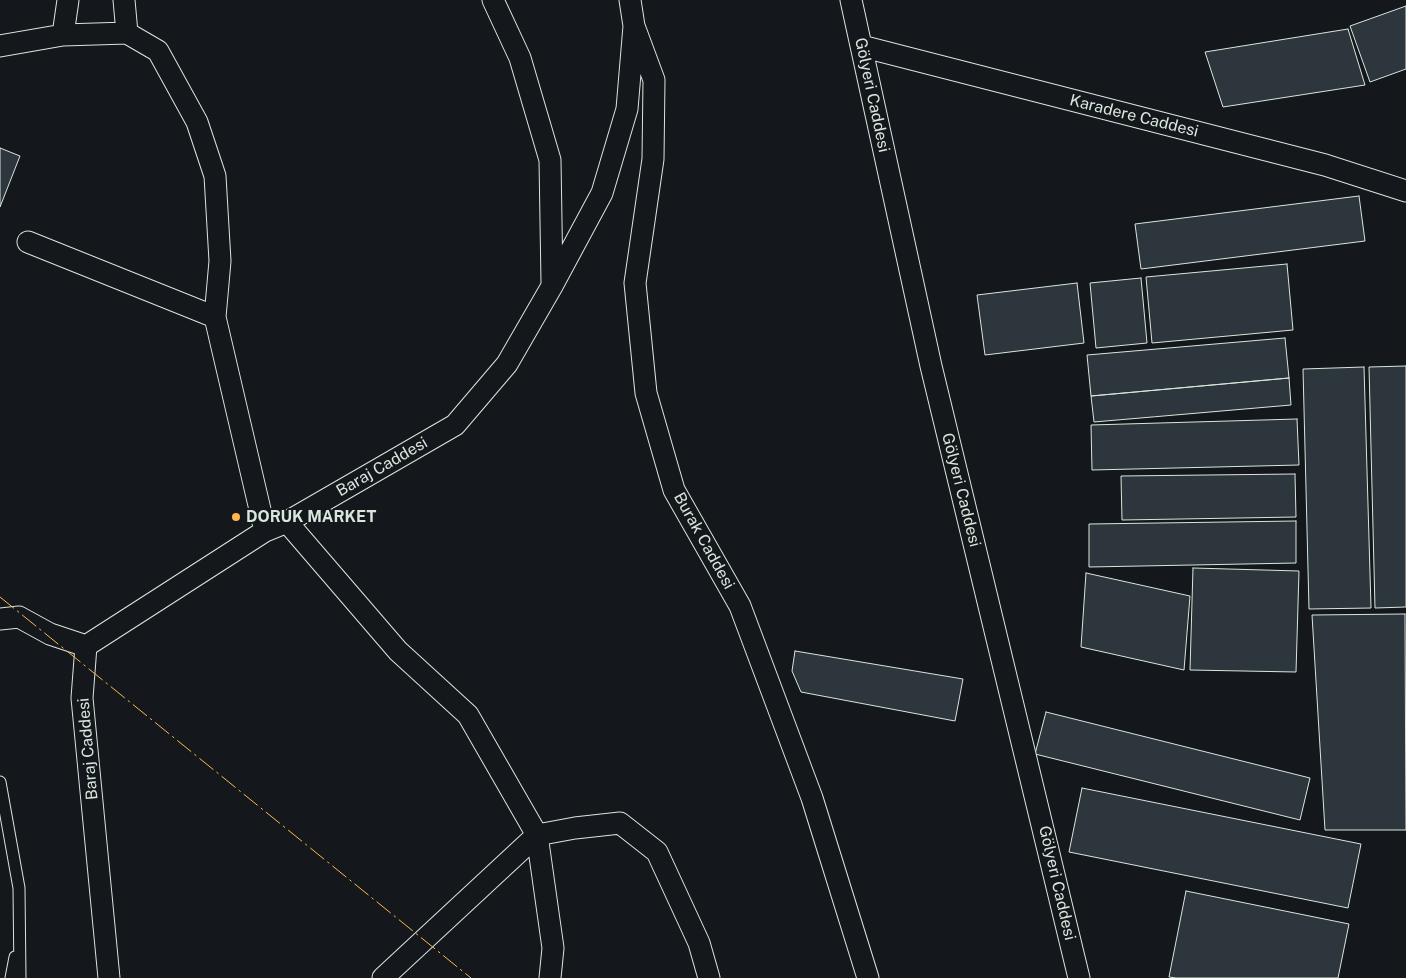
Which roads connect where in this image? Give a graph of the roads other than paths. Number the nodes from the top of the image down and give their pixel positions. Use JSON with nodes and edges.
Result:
{"nodes":[{"id":1,"x":68,"y":0,"type":"edge"},
{"id":2,"x":124,"y":0,"type":"edge"},
{"id":3,"x":493,"y":0,"type":"edge"},
{"id":4,"x":630,"y":0,"type":"edge"},
{"id":5,"x":851,"y":0,"type":"edge"},
{"id":6,"x":634,"y":26,"type":"junction"},
{"id":7,"x":127,"y":33,"type":"junction"},
{"id":8,"x":63,"y":35,"type":"junction"},
{"id":9,"x":0,"y":46,"type":"edge"},
{"id":10,"x":862,"y":46,"type":"junction"},
{"id":11,"x":1406,"y":191,"type":"edge"},
{"id":12,"x":28,"y":242,"type":"dead end"},
{"id":13,"x":552,"y":286,"type":"junction"},
{"id":14,"x":215,"y":317,"type":"junction"},
{"id":15,"x":287,"y":522,"type":"junction"},
{"id":16,"x":265,"y":531,"type":"junction"},
{"id":17,"x":0,"y":619,"type":"edge"},
{"id":18,"x":86,"y":646,"type":"junction"},
{"id":19,"x":0,"y":782,"type":"edge"},
{"id":20,"x":537,"y":835,"type":"junction"},
{"id":21,"x":18,"y":941,"type":"junction"},
{"id":22,"x":11,"y":978,"type":"edge"},
{"id":23,"x":20,"y":978,"type":"edge"},
{"id":24,"x":109,"y":978,"type":"edge"},
{"id":25,"x":383,"y":978,"type":"edge"},
{"id":26,"x":550,"y":978,"type":"edge"},
{"id":27,"x":708,"y":978,"type":"edge"},
{"id":28,"x":868,"y":978,"type":"edge"},
{"id":29,"x":1079,"y":978,"type":"edge"}],
"edges":[{"from":1,"to":8,"type":"street"},
{"from":2,"to":7,"type":"street"},
{"from":3,"to":13,"type":"street"},
{"from":4,"to":6,"type":"street","name":"Burak Caddesi"},
{"from":5,"to":10,"type":"street","name":"Gölyeri Caddesi"},
{"from":6,"to":13,"type":"street","name":"Baraj Caddesi"},
{"from":6,"to":28,"type":"street","name":"Burak Caddesi"},
{"from":7,"to":8,"type":"street"},
{"from":7,"to":14,"type":"street"},
{"from":8,"to":9,"type":"street"},
{"from":10,"to":11,"type":"street","name":"Karadere Caddesi"},
{"from":10,"to":29,"type":"street","name":"Gölyeri Caddesi"},
{"from":12,"to":14,"type":"street"},
{"from":13,"to":15,"type":"street","name":"Baraj Caddesi"},
{"from":14,"to":16,"type":"street"},
{"from":15,"to":16,"type":"street","name":"Baraj Caddesi"},
{"from":15,"to":20,"type":"street"},
{"from":16,"to":18,"type":"street","name":"Baraj Caddesi"},
{"from":17,"to":18,"type":"street"},
{"from":18,"to":24,"type":"street","name":"Baraj Caddesi"},
{"from":19,"to":21,"type":"lane"},
{"from":20,"to":25,"type":"street"},
{"from":20,"to":26,"type":"street"},
{"from":20,"to":27,"type":"street"},
{"from":21,"to":22,"type":"lane"},
{"from":21,"to":23,"type":"lane"}]}
